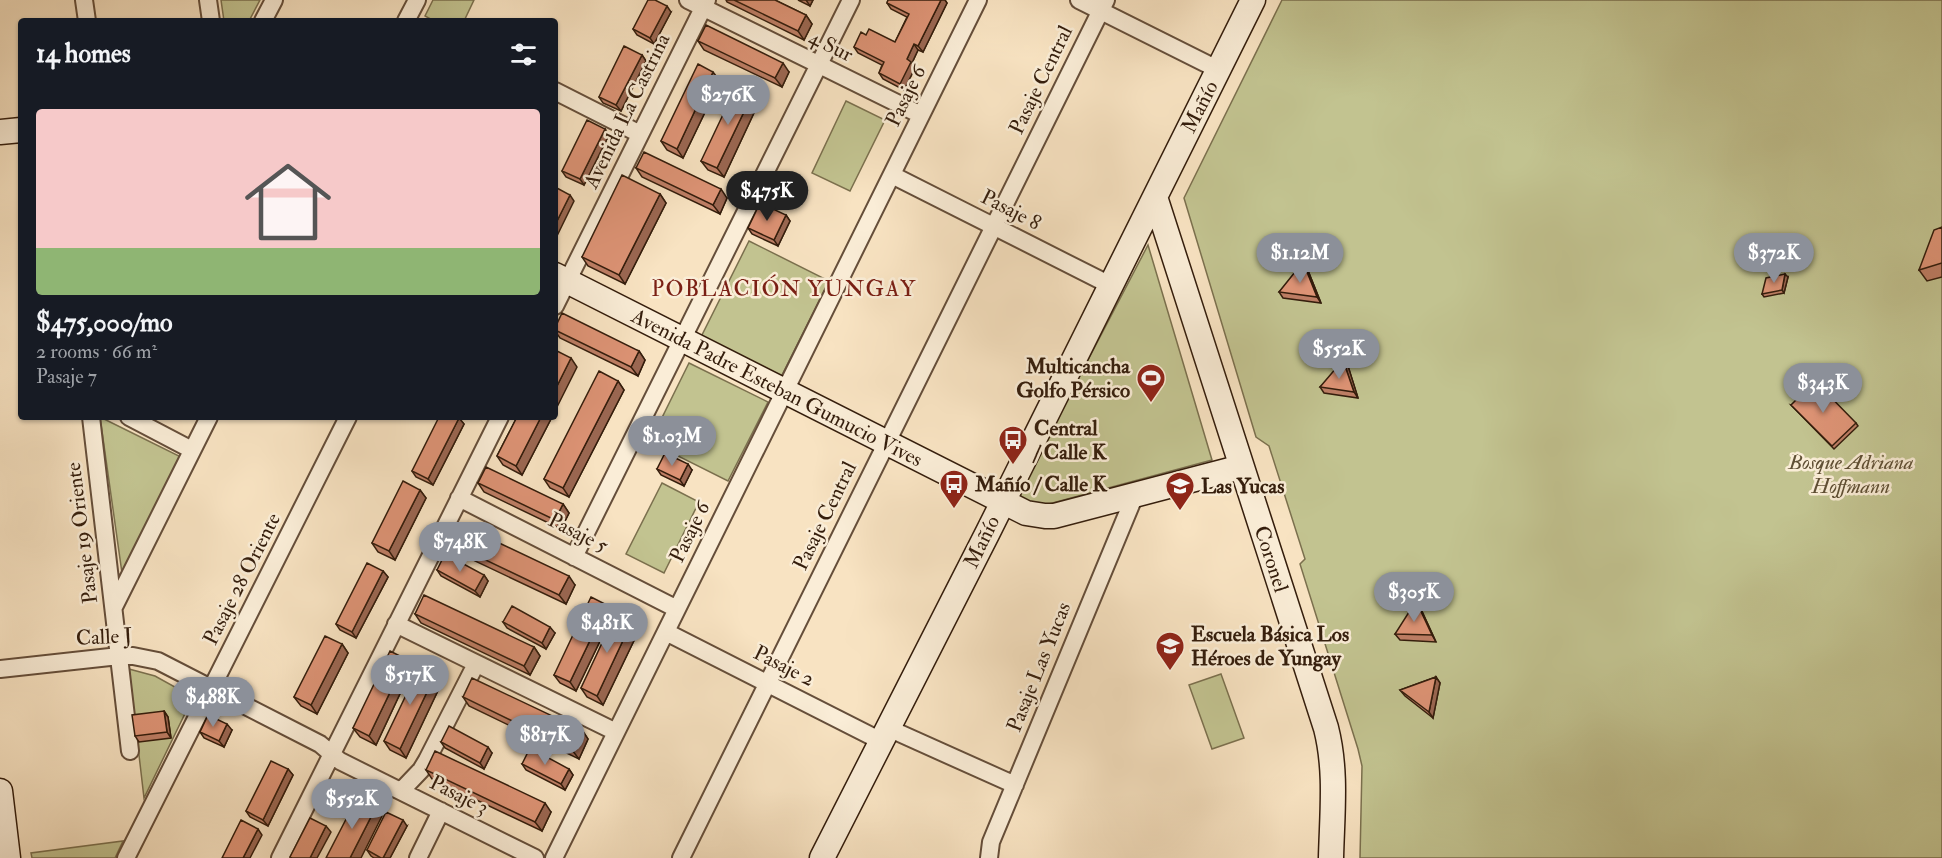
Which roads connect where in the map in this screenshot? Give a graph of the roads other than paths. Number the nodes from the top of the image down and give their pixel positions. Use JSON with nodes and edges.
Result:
{"nodes":[{"id":1,"x":84,"y":0,"type":"edge"},
{"id":2,"x":208,"y":0,"type":"edge"},
{"id":3,"x":274,"y":0,"type":"edge"},
{"id":4,"x":417,"y":0,"type":"edge"},
{"id":5,"x":851,"y":0,"type":"edge"},
{"id":6,"x":978,"y":0,"type":"edge"},
{"id":7,"x":1079,"y":0,"type":"edge"},
{"id":8,"x":1253,"y":0,"type":"edge"},
{"id":9,"x":700,"y":2,"type":"edge"},
{"id":10,"x":1103,"y":5,"type":"edge"},
{"id":11,"x":87,"y":18,"type":"edge"},
{"id":12,"x":211,"y":18,"type":"edge"},
{"id":13,"x":265,"y":18,"type":"edge"},
{"id":14,"x":411,"y":18,"type":"edge"},
{"id":15,"x":819,"y":64,"type":"junction"},
{"id":16,"x":1219,"y":70,"type":"junction"},
{"id":17,"x":558,"y":93,"type":"edge"},
{"id":18,"x":921,"y":115,"type":"junction"},
{"id":19,"x":18,"y":130,"type":"edge"},
{"id":20,"x":0,"y":132,"type":"edge"},
{"id":21,"x":640,"y":134,"type":"junction"},
{"id":22,"x":892,"y":176,"type":"junction"},
{"id":23,"x":1155,"y":197,"type":"junction"},
{"id":24,"x":993,"y":227,"type":"junction"},
{"id":25,"x":561,"y":278,"type":"edge"},
{"id":26,"x":1110,"y":285,"type":"junction"},
{"id":27,"x":682,"y":339,"type":"junction"},
{"id":28,"x":785,"y":392,"type":"junction"},
{"id":29,"x":91,"y":420,"type":"edge"},
{"id":30,"x":135,"y":420,"type":"edge"},
{"id":31,"x":207,"y":420,"type":"edge"},
{"id":32,"x":346,"y":420,"type":"edge"},
{"id":33,"x":498,"y":420,"type":"edge"},
{"id":34,"x":886,"y":443,"type":"junction"},
{"id":35,"x":192,"y":450,"type":"junction"},
{"id":36,"x":1241,"y":467,"type":"junction"},
{"id":37,"x":1134,"y":495,"type":"junction"},
{"id":38,"x":459,"y":498,"type":"junction"},
{"id":39,"x":1002,"y":502,"type":"junction"},
{"id":40,"x":574,"y":557,"type":"junction"},
{"id":41,"x":114,"y":607,"type":"junction"},
{"id":42,"x":677,"y":609,"type":"junction"},
{"id":43,"x":396,"y":624,"type":"junction"},
{"id":44,"x":666,"y":632,"type":"junction"},
{"id":45,"x":119,"y":656,"type":"junction"},
{"id":46,"x":476,"y":664,"type":"junction"},
{"id":47,"x":0,"y":669,"type":"edge"},
{"id":48,"x":768,"y":683,"type":"junction"},
{"id":49,"x":212,"y":688,"type":"junction"},
{"id":50,"x":616,"y":732,"type":"junction"},
{"id":51,"x":884,"y":735,"type":"junction"},
{"id":52,"x":130,"y":751,"type":"dead end"},
{"id":53,"x":332,"y":754,"type":"junction"},
{"id":54,"x":1015,"y":785,"type":"junction"},
{"id":55,"x":0,"y":791,"type":"edge"},
{"id":56,"x":401,"y":791,"type":"junction"},
{"id":57,"x":441,"y":811,"type":"junction"},
{"id":58,"x":9,"y":858,"type":"edge"},
{"id":59,"x":126,"y":858,"type":"edge"},
{"id":60,"x":280,"y":858,"type":"edge"},
{"id":61,"x":418,"y":858,"type":"edge"},
{"id":62,"x":535,"y":858,"type":"edge"},
{"id":63,"x":554,"y":858,"type":"edge"},
{"id":64,"x":681,"y":858,"type":"edge"},
{"id":65,"x":822,"y":858,"type":"edge"},
{"id":66,"x":989,"y":858,"type":"edge"},
{"id":67,"x":1331,"y":858,"type":"edge"}],
"edges":[{"from":1,"to":11,"type":"street"},
{"from":2,"to":12,"type":"street"},
{"from":3,"to":13,"type":"street"},
{"from":4,"to":14,"type":"street"},
{"from":5,"to":15,"type":"street"},
{"from":6,"to":18,"type":"street","name":"Pasaje 6"},
{"from":7,"to":10,"type":"street"},
{"from":8,"to":16,"type":"street","name":"Mañío"},
{"from":9,"to":15,"type":"street","name":"4 Sur"},
{"from":9,"to":21,"type":"street","name":"Avenida La Castrina"},
{"from":10,"to":16,"type":"street"},
{"from":10,"to":24,"type":"street","name":"Pasaje Central"},
{"from":15,"to":18,"type":"street","name":"4 Sur"},
{"from":15,"to":27,"type":"street"},
{"from":16,"to":23,"type":"street","name":"Mañío"},
{"from":17,"to":21,"type":"street"},
{"from":18,"to":22,"type":"street","name":"Pasaje 6"},
{"from":19,"to":20,"type":"street"},
{"from":21,"to":25,"type":"street","name":"Avenida La Castrina"},
{"from":22,"to":24,"type":"street","name":"Pasaje 8"},
{"from":22,"to":28,"type":"street","name":"Pasaje 6"},
{"from":23,"to":26,"type":"street","name":"Mañío"},
{"from":23,"to":36,"type":"street","name":"Coronel"},
{"from":24,"to":26,"type":"street","name":"Pasaje 8"},
{"from":24,"to":34,"type":"street","name":"Pasaje Central"},
{"from":25,"to":27,"type":"street","name":"Avenida Padre Esteban Gumucio Vives"},
{"from":26,"to":39,"type":"street","name":"Mañío"},
{"from":27,"to":28,"type":"street","name":"Avenida Padre Esteban Gumucio Vives"},
{"from":27,"to":40,"type":"street"},
{"from":28,"to":34,"type":"street","name":"Avenida Padre Esteban Gumucio Vives"},
{"from":28,"to":42,"type":"street","name":"Pasaje 6"},
{"from":29,"to":41,"type":"street","name":"Pasaje 19 Oriente"},
{"from":30,"to":35,"type":"street"},
{"from":31,"to":35,"type":"street"},
{"from":32,"to":49,"type":"street","name":"Pasaje 28 Oriente"},
{"from":33,"to":38,"type":"street"},
{"from":34,"to":39,"type":"street","name":"Avenida Padre Esteban Gumucio Vives"},
{"from":34,"to":48,"type":"street","name":"Pasaje Central"},
{"from":35,"to":41,"type":"street"},
{"from":36,"to":37,"type":"street","name":"Avenida Padre Esteban Gumucio Vives"},
{"from":36,"to":67,"type":"street","name":"Coronel"},
{"from":37,"to":39,"type":"street","name":"Avenida Padre Esteban Gumucio Vives"},
{"from":37,"to":54,"type":"street","name":"Pasaje Las Yucas"},
{"from":38,"to":40,"type":"street","name":"Pasaje 5"},
{"from":38,"to":43,"type":"street"},
{"from":39,"to":51,"type":"street","name":"Mañío"},
{"from":40,"to":42,"type":"street","name":"Pasaje 5"},
{"from":41,"to":45,"type":"street","name":"Pasaje 19 Oriente"},
{"from":42,"to":44,"type":"street","name":"Pasaje 6"},
{"from":43,"to":46,"type":"street"},
{"from":43,"to":53,"type":"street"},
{"from":44,"to":48,"type":"street","name":"Pasaje 2"},
{"from":44,"to":50,"type":"street","name":"Pasaje 6"},
{"from":45,"to":47,"type":"street","name":"Calle J"},
{"from":45,"to":49,"type":"street","name":"Calle J"},
{"from":45,"to":52,"type":"street","name":"Pasaje 19 Oriente"},
{"from":46,"to":50,"type":"street"},
{"from":46,"to":56,"type":"street"},
{"from":48,"to":51,"type":"street","name":"Pasaje 2"},
{"from":48,"to":64,"type":"street","name":"Pasaje Central"},
{"from":49,"to":53,"type":"street","name":"Calle J"},
{"from":49,"to":59,"type":"street","name":"Pasaje 28 Oriente"},
{"from":50,"to":63,"type":"street","name":"Pasaje 6"},
{"from":51,"to":54,"type":"street","name":"Pasaje 2"},
{"from":51,"to":65,"type":"street","name":"Mañío"},
{"from":53,"to":56,"type":"street","name":"Pasaje 3"},
{"from":53,"to":60,"type":"street"},
{"from":54,"to":66,"type":"street","name":"Pasaje Las Yucas"},
{"from":55,"to":58,"type":"street"},
{"from":56,"to":57,"type":"street","name":"Pasaje 3"},
{"from":57,"to":61,"type":"street"},
{"from":57,"to":62,"type":"street","name":"Pasaje 3"}]}
